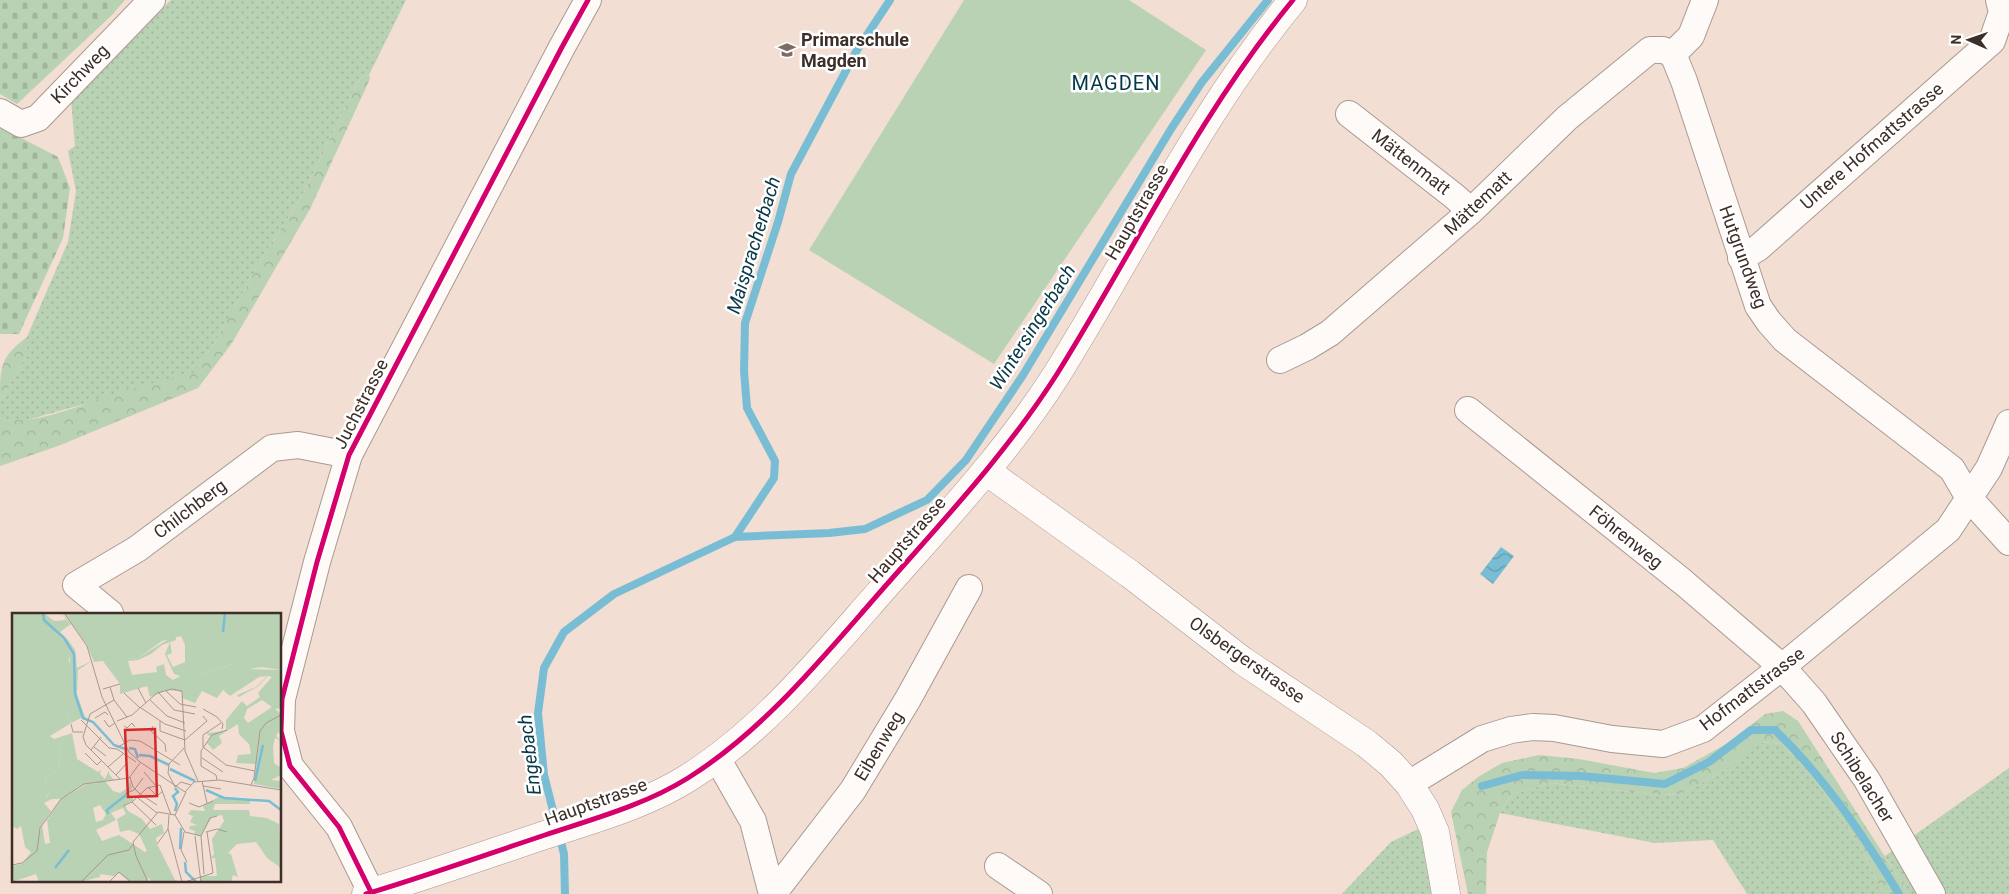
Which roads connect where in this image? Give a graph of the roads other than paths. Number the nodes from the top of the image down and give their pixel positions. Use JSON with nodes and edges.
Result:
{"nodes":[{"id":1,"x":152,"y":0,"type":"edge"},
{"id":2,"x":588,"y":0,"type":"edge"},
{"id":3,"x":1293,"y":0,"type":"edge"},
{"id":4,"x":1705,"y":0,"type":"edge"},
{"id":5,"x":1999,"y":0,"type":"edge"},
{"id":6,"x":1673,"y":54,"type":"junction"},
{"id":7,"x":0,"y":112,"type":"edge"},
{"id":8,"x":1349,"y":114,"type":"dead end"},
{"id":9,"x":1471,"y":211,"type":"junction"},
{"id":10,"x":1741,"y":258,"type":"junction"},
{"id":11,"x":1280,"y":360,"type":"dead end"},
{"id":12,"x":1468,"y":410,"type":"dead end"},
{"id":13,"x":2009,"y":423,"type":"edge"},
{"id":14,"x":349,"y":455,"type":"junction"},
{"id":15,"x":986,"y":471,"type":"junction"},
{"id":16,"x":1969,"y":498,"type":"junction"},
{"id":17,"x":2009,"y":542,"type":"edge"},
{"id":18,"x":969,"y":588,"type":"dead end"},
{"id":19,"x":110,"y":613,"type":"dead end"},
{"id":20,"x":1782,"y":667,"type":"junction"},
{"id":21,"x":717,"y":758,"type":"junction"},
{"id":22,"x":1409,"y":784,"type":"junction"},
{"id":23,"x":998,"y":866,"type":"dead end"},
{"id":24,"x":370,"y":894,"type":"edge"},
{"id":25,"x":773,"y":894,"type":"edge"},
{"id":26,"x":1038,"y":894,"type":"edge"},
{"id":27,"x":1446,"y":894,"type":"edge"},
{"id":28,"x":1932,"y":894,"type":"edge"}],
"edges":[{"from":1,"to":7,"type":"street","name":"Kirchweg"},
{"from":2,"to":14,"type":"street","name":"Juchstrasse"},
{"from":3,"to":15,"type":"main road","name":"Hauptstrasse"},
{"from":4,"to":6,"type":"street"},
{"from":5,"to":10,"type":"street","name":"Untere Hofmattstrasse"},
{"from":6,"to":9,"type":"street","name":"Mättematt"},
{"from":6,"to":10,"type":"street","name":"Hutgrundweg"},
{"from":8,"to":9,"type":"street","name":"Mättenmatt"},
{"from":9,"to":11,"type":"street","name":"Mättematt"},
{"from":10,"to":16,"type":"street","name":"Hutgrundweg"},
{"from":12,"to":20,"type":"street","name":"Föhrenweg"},
{"from":13,"to":16,"type":"street","name":"Hofmattstrasse"},
{"from":14,"to":19,"type":"street","name":"Chilchberg"},
{"from":14,"to":24,"type":"street","name":"Juchstrasse"},
{"from":15,"to":21,"type":"main road","name":"Hauptstrasse"},
{"from":15,"to":22,"type":"main road","name":"Olsbergerstrasse"},
{"from":16,"to":17,"type":"street","name":"Hutgrundweg"},
{"from":16,"to":20,"type":"street","name":"Hofmattstrasse"},
{"from":18,"to":25,"type":"street","name":"Eibenweg"},
{"from":20,"to":22,"type":"street","name":"Hofmattstrasse"},
{"from":20,"to":28,"type":"street","name":"Schibelacher"},
{"from":21,"to":24,"type":"main road","name":"Hauptstrasse"},
{"from":21,"to":25,"type":"street"},
{"from":22,"to":27,"type":"main road","name":"Olsbergerstrasse"},
{"from":23,"to":26,"type":"street"}]}
